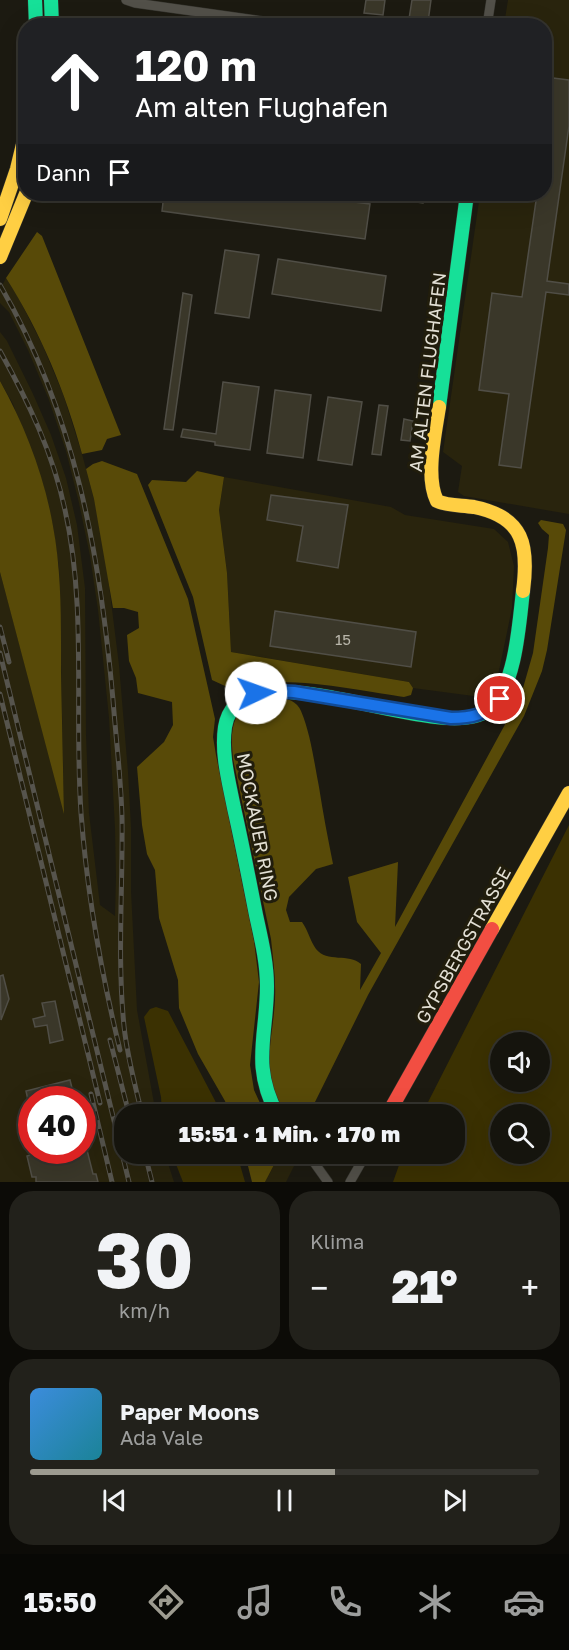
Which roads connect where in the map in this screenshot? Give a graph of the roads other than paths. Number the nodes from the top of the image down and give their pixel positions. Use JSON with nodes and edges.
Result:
{"nodes":[{"id":1,"x":35,"y":0,"type":"edge"},
{"id":2,"x":51,"y":0,"type":"edge"},
{"id":3,"x":126,"y":0,"type":"edge"},
{"id":4,"x":491,"y":0,"type":"edge"},
{"id":5,"x":36,"y":18,"type":"edge"},
{"id":6,"x":52,"y":18,"type":"edge"},
{"id":7,"x":242,"y":18,"type":"edge"},
{"id":8,"x":489,"y":18,"type":"edge"},
{"id":9,"x":18,"y":165,"type":"edge"},
{"id":10,"x":23,"y":201,"type":"edge"},
{"id":11,"x":466,"y":201,"type":"edge"},
{"id":12,"x":0,"y":219,"type":"edge"},
{"id":13,"x":0,"y":257,"type":"edge"},
{"id":14,"x":427,"y":714,"type":"joint"},
{"id":15,"x":569,"y":793,"type":"edge"},
{"id":16,"x":272,"y":1104,"type":"edge"},
{"id":17,"x":394,"y":1104,"type":"edge"},
{"id":18,"x":315,"y":1164,"type":"edge"},
{"id":19,"x":360,"y":1164,"type":"edge"},
{"id":20,"x":328,"y":1182,"type":"edge"},
{"id":21,"x":350,"y":1182,"type":"edge"}],
"edges":[{"from":1,"to":5,"type":"main road"},
{"from":2,"to":6,"type":"main road"},
{"from":3,"to":7,"type":"street"},
{"from":4,"to":8,"type":"street"},
{"from":9,"to":12,"type":"main road"},
{"from":10,"to":13,"type":"main road"},
{"from":11,"to":14,"type":"main road","name":"AM ALTEN FLUGHAFEN"},
{"from":14,"to":16,"type":"main road","name":"MOCKAUER RING"},
{"from":15,"to":17,"type":"main road","name":"GYPSBERGSTRASSE"},
{"from":18,"to":20,"type":"street"},
{"from":19,"to":21,"type":"street"}]}
